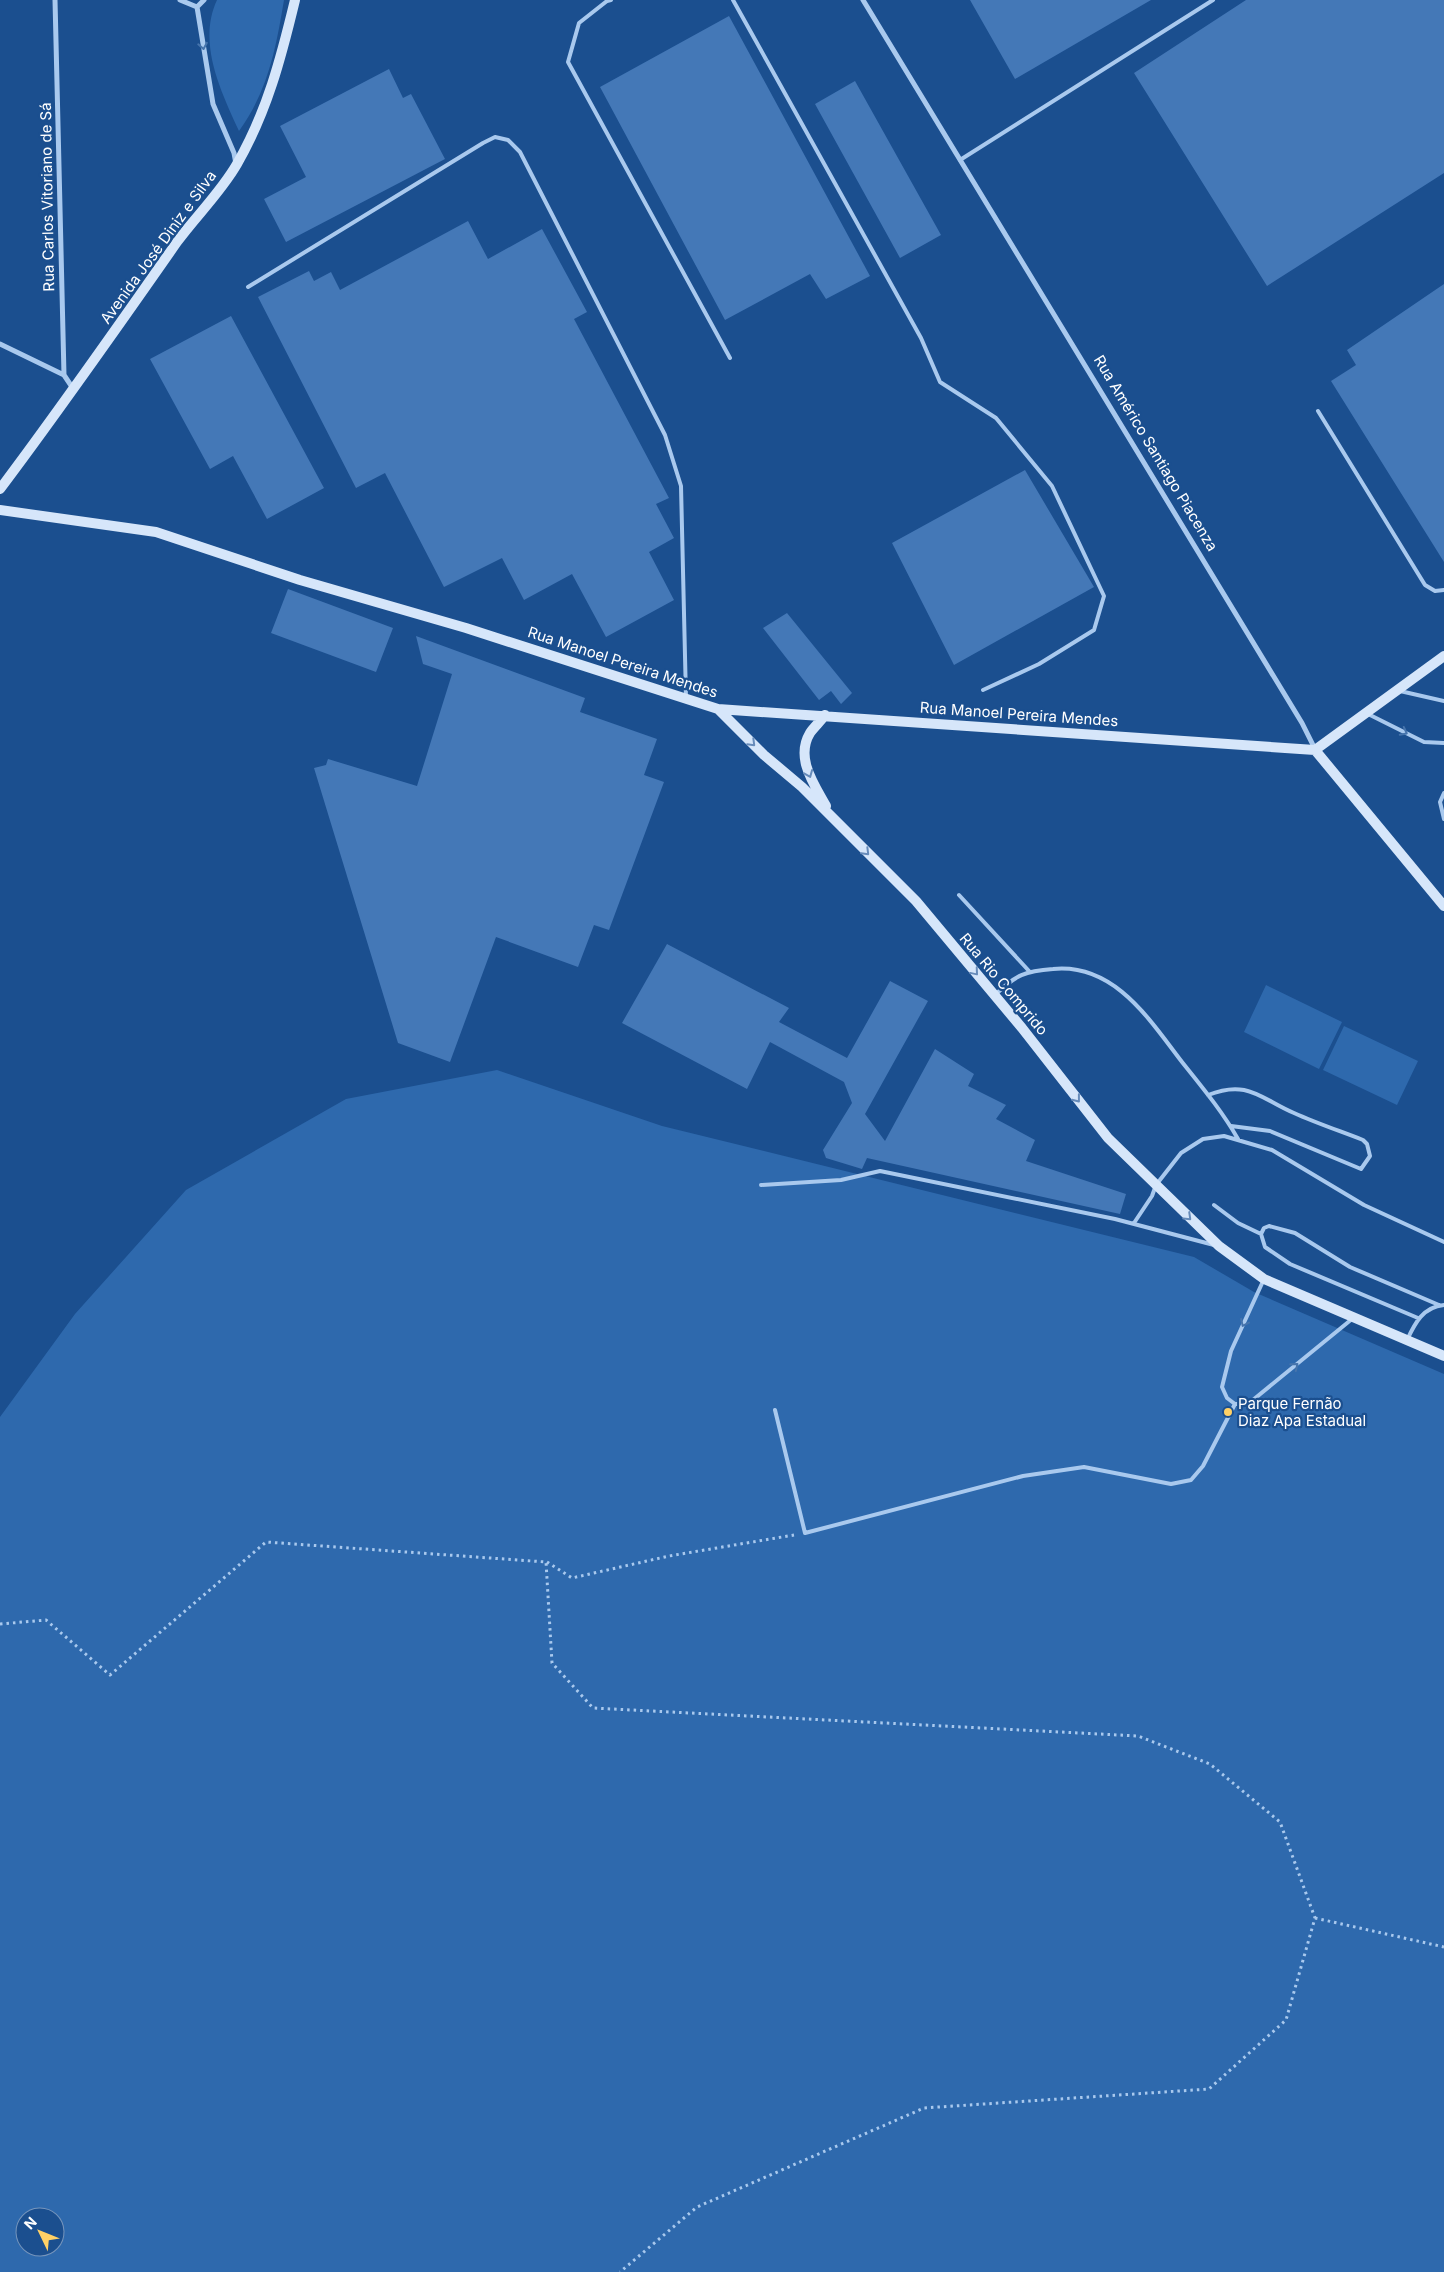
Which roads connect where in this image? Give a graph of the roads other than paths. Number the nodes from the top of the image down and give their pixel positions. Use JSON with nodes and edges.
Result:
{"nodes":[{"id":1,"x":55,"y":0,"type":"edge"},
{"id":2,"x":180,"y":0,"type":"edge"},
{"id":3,"x":204,"y":0,"type":"edge"},
{"id":4,"x":295,"y":0,"type":"edge"},
{"id":5,"x":611,"y":0,"type":"edge"},
{"id":6,"x":732,"y":0,"type":"edge"},
{"id":7,"x":863,"y":0,"type":"edge"},
{"id":8,"x":1213,"y":0,"type":"edge"},
{"id":9,"x":198,"y":7,"type":"junction"},
{"id":10,"x":960,"y":160,"type":"junction"},
{"id":11,"x":236,"y":165,"type":"junction"},
{"id":12,"x":248,"y":287,"type":"dead end"},
{"id":13,"x":0,"y":344,"type":"edge"},
{"id":14,"x":730,"y":358,"type":"dead end"},
{"id":15,"x":64,"y":375,"type":"junction"},
{"id":16,"x":74,"y":390,"type":"junction"},
{"id":17,"x":1318,"y":411,"type":"dead end"},
{"id":18,"x":0,"y":488,"type":"edge"},
{"id":19,"x":0,"y":510,"type":"edge"},
{"id":20,"x":1444,"y":590,"type":"edge"},
{"id":21,"x":1444,"y":656,"type":"edge"},
{"id":22,"x":983,"y":690,"type":"dead end"},
{"id":23,"x":1397,"y":690,"type":"junction"},
{"id":24,"x":686,"y":698,"type":"junction"},
{"id":25,"x":1444,"y":701,"type":"edge"},
{"id":26,"x":718,"y":709,"type":"junction"},
{"id":27,"x":1366,"y":713,"type":"junction"},
{"id":28,"x":825,"y":716,"type":"junction"},
{"id":29,"x":1444,"y":743,"type":"edge"},
{"id":30,"x":1315,"y":750,"type":"junction"},
{"id":31,"x":1444,"y":792,"type":"edge"},
{"id":32,"x":832,"y":817,"type":"junction"},
{"id":33,"x":1444,"y":819,"type":"edge"},
{"id":34,"x":959,"y":895,"type":"dead end"},
{"id":35,"x":1444,"y":906,"type":"edge"},
{"id":36,"x":1029,"y":971,"type":"junction"},
{"id":37,"x":994,"y":996,"type":"junction"},
{"id":38,"x":1208,"y":1094,"type":"junction"},
{"id":39,"x":1231,"y":1126,"type":"junction"},
{"id":40,"x":1238,"y":1138,"type":"junction"},
{"id":41,"x":761,"y":1184,"type":"dead end"},
{"id":42,"x":1156,"y":1185,"type":"junction"},
{"id":43,"x":1214,"y":1205,"type":"dead end"},
{"id":44,"x":1134,"y":1223,"type":"junction"},
{"id":45,"x":1261,"y":1234,"type":"junction"},
{"id":46,"x":1444,"y":1242,"type":"edge"},
{"id":47,"x":1219,"y":1246,"type":"junction"},
{"id":48,"x":1264,"y":1279,"type":"junction"},
{"id":49,"x":1442,"y":1305,"type":"edge"},
{"id":50,"x":1355,"y":1317,"type":"junction"},
{"id":51,"x":1418,"y":1318,"type":"junction"},
{"id":52,"x":1407,"y":1340,"type":"junction"},
{"id":53,"x":1444,"y":1356,"type":"edge"},
{"id":54,"x":1235,"y":1404,"type":"junction"},
{"id":55,"x":775,"y":1410,"type":"dead end"}],
"edges":[{"from":1,"to":15,"type":"street","name":"Rua Carlos Vitoriano de Sá"},
{"from":2,"to":9,"type":"street"},
{"from":3,"to":9,"type":"street"},
{"from":4,"to":11,"type":"street","name":"Avenida José Diniz e Silva"},
{"from":5,"to":14,"type":"lane"},
{"from":6,"to":22,"type":"lane"},
{"from":7,"to":10,"type":"street","name":"Rua Américo Santiago Piacenza"},
{"from":8,"to":10,"type":"lane"},
{"from":9,"to":11,"type":"street","one_way":true},
{"from":10,"to":30,"type":"street","name":"Rua Américo Santiago Piacenza"},
{"from":11,"to":16,"type":"street","name":"Avenida José Diniz e Silva"},
{"from":12,"to":24,"type":"lane"},
{"from":13,"to":15,"type":"street"},
{"from":15,"to":16,"type":"street"},
{"from":16,"to":18,"type":"street","name":"Avenida José Diniz e Silva"},
{"from":17,"to":20,"type":"lane"},
{"from":19,"to":24,"type":"street","name":"Rua Manoel Pereira Mendes"},
{"from":21,"to":23,"type":"street"},
{"from":23,"to":25,"type":"lane"},
{"from":23,"to":27,"type":"street"},
{"from":24,"to":26,"type":"street","name":"Rua Manoel Pereira Mendes"},
{"from":26,"to":28,"type":"street","name":"Rua Manoel Pereira Mendes"},
{"from":26,"to":32,"type":"street","name":"Rua Rio Comprido","one_way":true},
{"from":27,"to":29,"type":"lane","one_way":true},
{"from":27,"to":30,"type":"street"},
{"from":28,"to":30,"type":"street","name":"Rua Manoel Pereira Mendes"},
{"from":28,"to":32,"type":"street","one_way":true},
{"from":30,"to":35,"type":"street","name":"Rua Américo Santiago Piacenza"},
{"from":31,"to":33,"type":"lane"},
{"from":32,"to":37,"type":"street","name":"Rua Rio Comprido","one_way":true},
{"from":34,"to":36,"type":"lane"},
{"from":36,"to":37,"type":"lane"},
{"from":36,"to":38,"type":"lane"},
{"from":37,"to":42,"type":"street","name":"Rua Rio Comprido","one_way":true},
{"from":38,"to":39,"type":"lane"},
{"from":38,"to":39,"type":"lane"},
{"from":39,"to":40,"type":"lane"},
{"from":40,"to":42,"type":"lane"},
{"from":40,"to":46,"type":"lane"},
{"from":41,"to":44,"type":"lane"},
{"from":42,"to":44,"type":"lane"},
{"from":42,"to":47,"type":"street","name":"Rua Rio Comprido","one_way":true},
{"from":43,"to":45,"type":"lane"},
{"from":44,"to":47,"type":"lane"},
{"from":45,"to":49,"type":"lane"},
{"from":45,"to":51,"type":"lane"},
{"from":47,"to":48,"type":"street","name":"Rua Rio Comprido"},
{"from":48,"to":50,"type":"street","name":"Rua Rio Comprido"},
{"from":48,"to":54,"type":"lane","one_way":true},
{"from":49,"to":51,"type":"lane"},
{"from":50,"to":52,"type":"street","name":"Rua Rio Comprido"},
{"from":54,"to":50,"type":"lane","one_way":true},
{"from":51,"to":52,"type":"lane"},
{"from":52,"to":53,"type":"street","name":"Rua Rio Comprido"},
{"from":54,"to":55,"type":"lane"}]}
